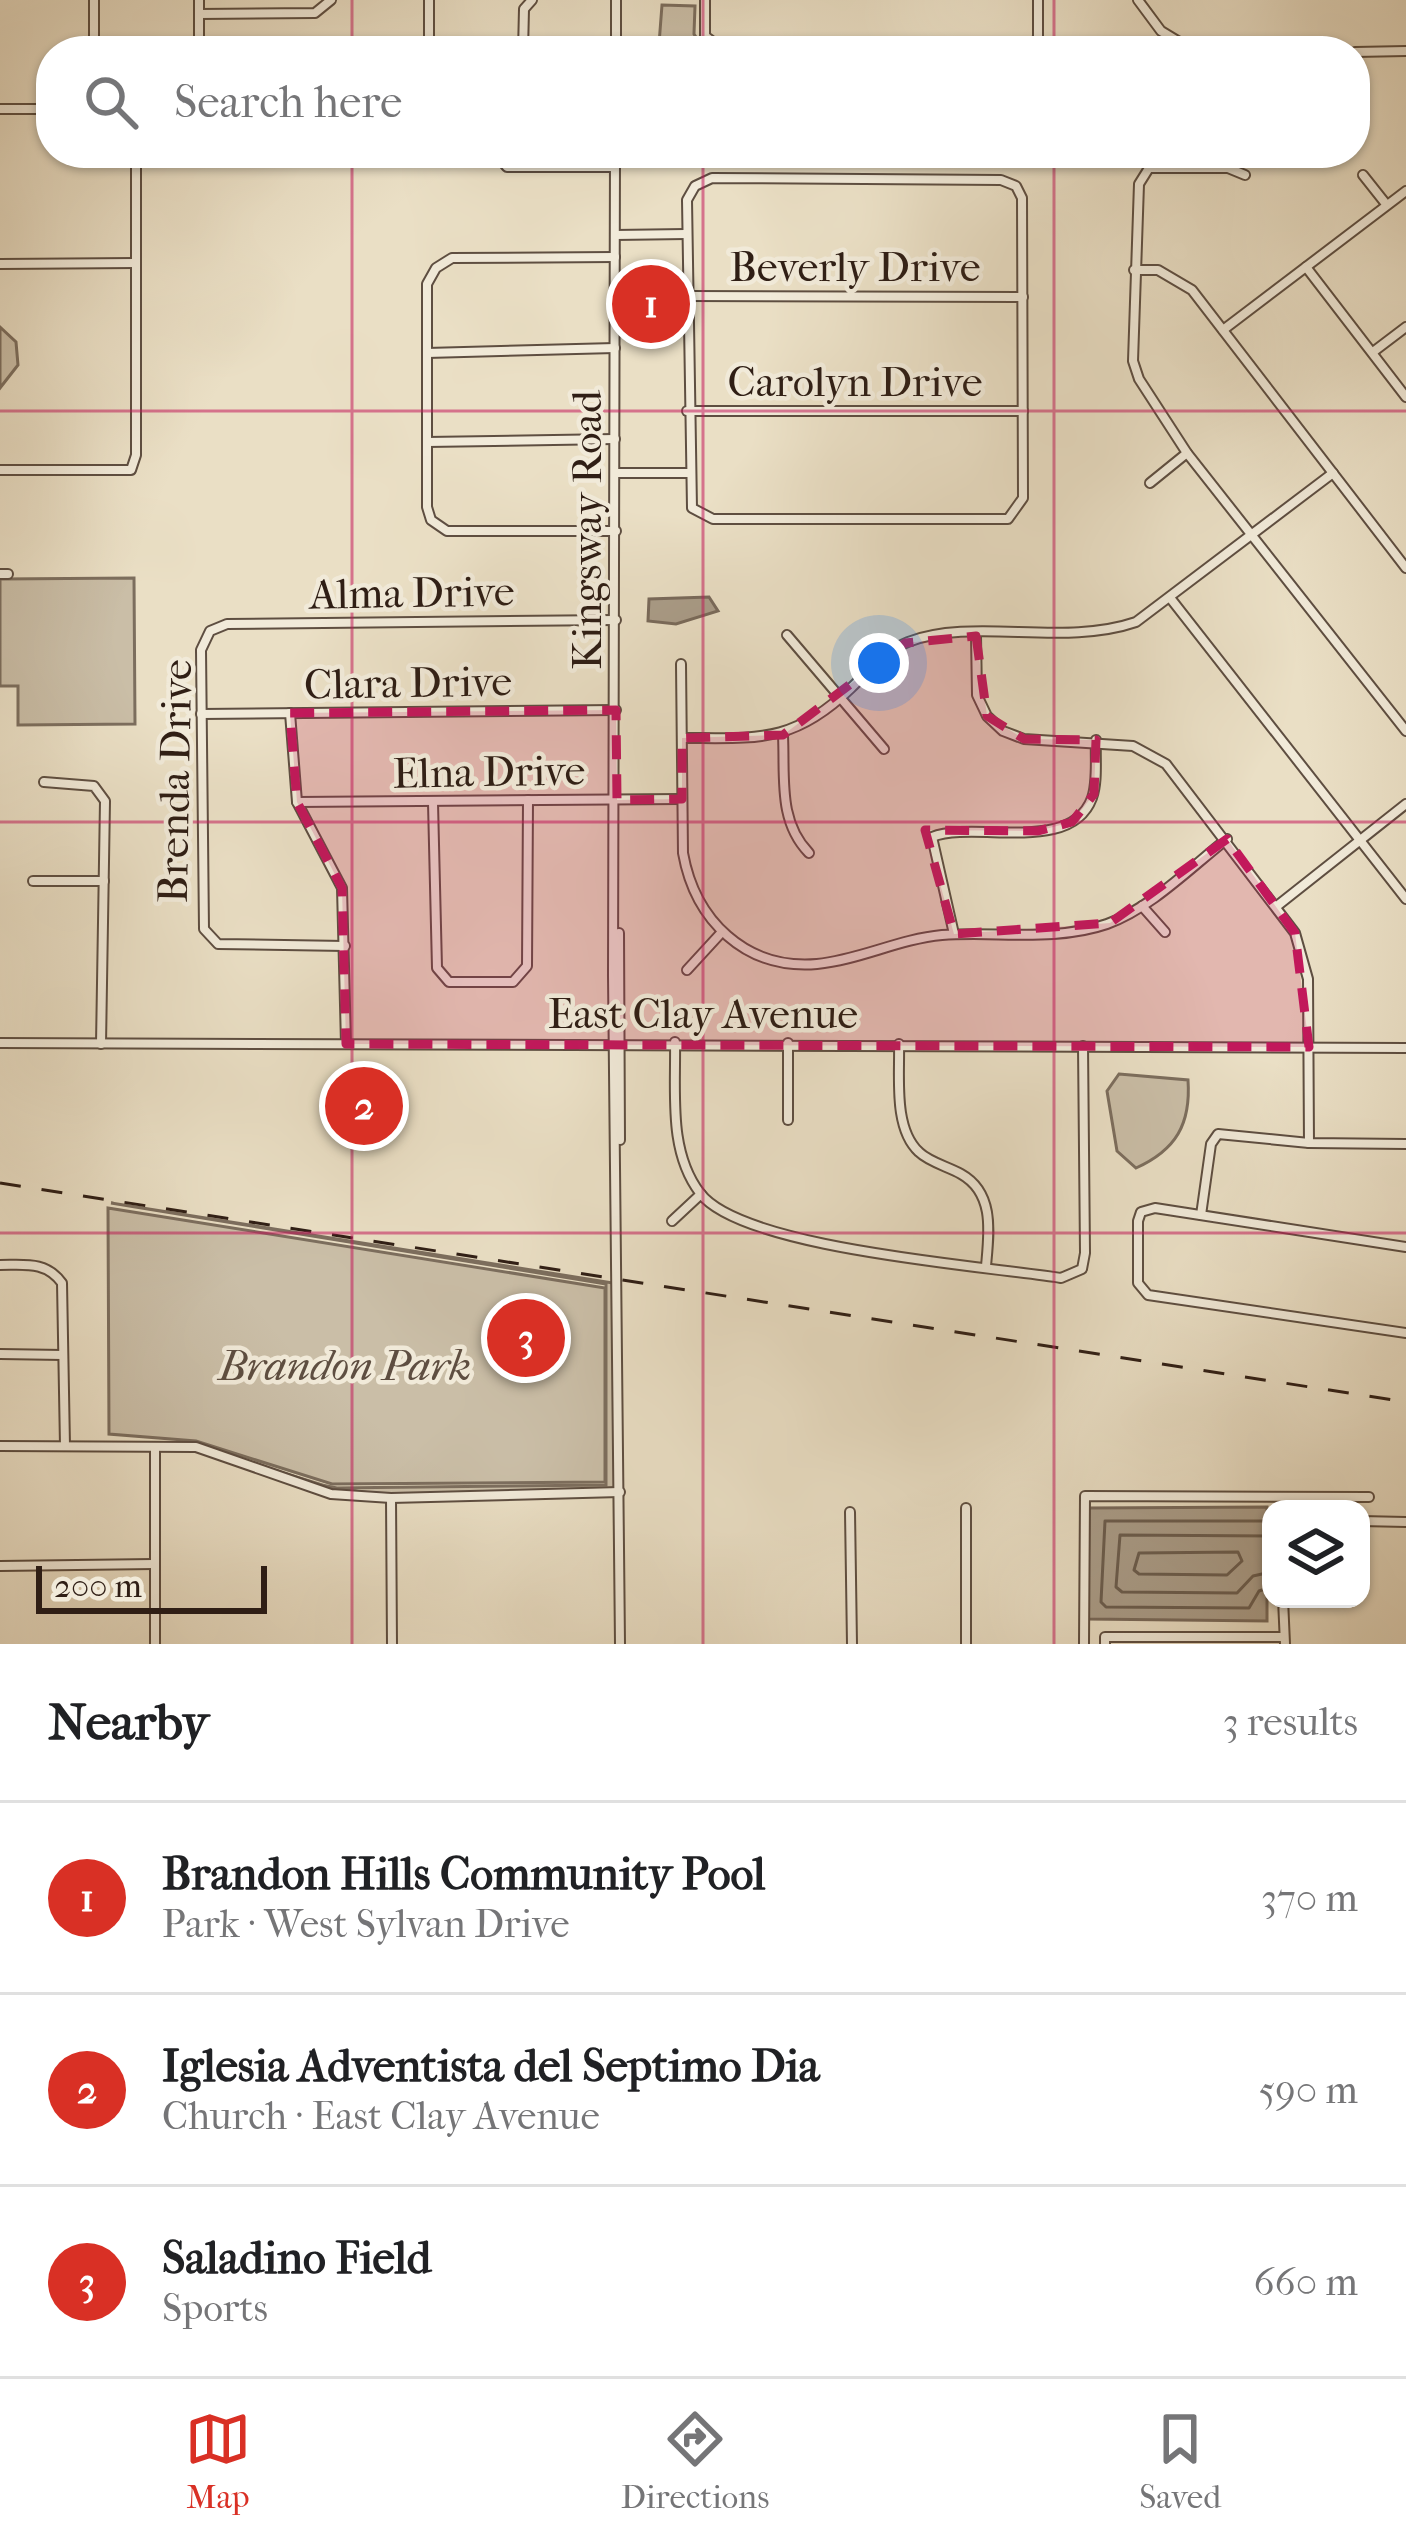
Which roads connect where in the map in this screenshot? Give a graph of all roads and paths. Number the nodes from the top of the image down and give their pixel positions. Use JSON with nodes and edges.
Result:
{"nodes":[{"id":1,"x":94,"y":0,"type":"edge"},
{"id":2,"x":199,"y":0,"type":"edge"},
{"id":3,"x":331,"y":0,"type":"edge"},
{"id":4,"x":429,"y":0,"type":"edge"},
{"id":5,"x":532,"y":0,"type":"edge"},
{"id":6,"x":616,"y":0,"type":"edge"},
{"id":7,"x":705,"y":0,"type":"edge"},
{"id":8,"x":1038,"y":0,"type":"edge"},
{"id":9,"x":1138,"y":0,"type":"edge"},
{"id":10,"x":199,"y":14,"type":"junction"},
{"id":11,"x":94,"y":36,"type":"edge"},
{"id":12,"x":199,"y":36,"type":"edge"},
{"id":13,"x":429,"y":36,"type":"edge"},
{"id":14,"x":523,"y":36,"type":"edge"},
{"id":15,"x":616,"y":36,"type":"edge"},
{"id":16,"x":705,"y":36,"type":"edge"},
{"id":17,"x":1037,"y":36,"type":"edge"},
{"id":18,"x":1169,"y":36,"type":"edge"},
{"id":19,"x":1406,"y":51,"type":"edge"},
{"id":20,"x":1370,"y":52,"type":"edge"},
{"id":21,"x":0,"y":109,"type":"edge"},
{"id":22,"x":36,"y":109,"type":"edge"},
{"id":23,"x":136,"y":168,"type":"edge"},
{"id":24,"x":615,"y":168,"type":"edge"},
{"id":25,"x":1245,"y":175,"type":"dead end"},
{"id":26,"x":1363,"y":175,"type":"dead end"},
{"id":27,"x":1406,"y":191,"type":"edge"},
{"id":28,"x":1386,"y":204,"type":"junction"},
{"id":29,"x":686,"y":234,"type":"junction"},
{"id":30,"x":615,"y":235,"type":"junction"},
{"id":31,"x":615,"y":257,"type":"junction"},
{"id":32,"x":136,"y":263,"type":"junction"},
{"id":33,"x":0,"y":264,"type":"edge"},
{"id":34,"x":1306,"y":267,"type":"junction"},
{"id":35,"x":1134,"y":270,"type":"junction"},
{"id":36,"x":687,"y":296,"type":"junction"},
{"id":37,"x":1023,"y":297,"type":"junction"},
{"id":38,"x":1406,"y":327,"type":"edge"},
{"id":39,"x":1223,"y":330,"type":"junction"},
{"id":40,"x":615,"y":348,"type":"junction"},
{"id":41,"x":1373,"y":352,"type":"junction"},
{"id":42,"x":427,"y":353,"type":"junction"},
{"id":43,"x":1406,"y":397,"type":"edge"},
{"id":44,"x":687,"y":411,"type":"junction"},
{"id":45,"x":1023,"y":411,"type":"junction"},
{"id":46,"x":615,"y":439,"type":"junction"},
{"id":47,"x":427,"y":442,"type":"junction"},
{"id":48,"x":1187,"y":453,"type":"junction"},
{"id":49,"x":0,"y":470,"type":"edge"},
{"id":50,"x":616,"y":473,"type":"junction"},
{"id":51,"x":688,"y":473,"type":"junction"},
{"id":52,"x":1333,"y":473,"type":"junction"},
{"id":53,"x":1150,"y":483,"type":"dead end"},
{"id":54,"x":616,"y":531,"type":"junction"},
{"id":55,"x":1251,"y":536,"type":"junction"},
{"id":56,"x":1406,"y":568,"type":"edge"},
{"id":57,"x":1171,"y":598,"type":"junction"},
{"id":58,"x":616,"y":620,"type":"junction"},
{"id":59,"x":210,"y":632,"type":"joint"},
{"id":60,"x":787,"y":635,"type":"dead end"},
{"id":61,"x":976,"y":635,"type":"junction"},
{"id":62,"x":681,"y":664,"type":"dead end"},
{"id":63,"x":842,"y":696,"type":"junction"},
{"id":64,"x":616,"y":710,"type":"junction"},
{"id":65,"x":290,"y":713,"type":"junction"},
{"id":66,"x":201,"y":714,"type":"junction"},
{"id":67,"x":1406,"y":731,"type":"edge"},
{"id":68,"x":783,"y":735,"type":"junction"},
{"id":69,"x":682,"y":738,"type":"junction"},
{"id":70,"x":1096,"y":740,"type":"junction"},
{"id":71,"x":884,"y":749,"type":"dead end"},
{"id":72,"x":44,"y":782,"type":"dead end"},
{"id":73,"x":682,"y":799,"type":"junction"},
{"id":74,"x":528,"y":800,"type":"junction"},
{"id":75,"x":617,"y":800,"type":"junction"},
{"id":76,"x":297,"y":802,"type":"junction"},
{"id":77,"x":434,"y":803,"type":"junction"},
{"id":78,"x":1406,"y":804,"type":"edge"},
{"id":79,"x":1227,"y":839,"type":"junction"},
{"id":80,"x":1358,"y":842,"type":"junction"},
{"id":81,"x":809,"y":853,"type":"dead end"},
{"id":82,"x":33,"y":881,"type":"dead end"},
{"id":83,"x":104,"y":881,"type":"junction"},
{"id":84,"x":1406,"y":899,"type":"edge"},
{"id":85,"x":1142,"y":905,"type":"junction"},
{"id":86,"x":1276,"y":905,"type":"junction"},
{"id":87,"x":1165,"y":932,"type":"dead end"},
{"id":88,"x":721,"y":933,"type":"junction"},
{"id":89,"x":954,"y":934,"type":"junction"},
{"id":90,"x":345,"y":946,"type":"junction"},
{"id":91,"x":687,"y":970,"type":"dead end"},
{"id":92,"x":618,"y":1042,"type":"junction"},
{"id":93,"x":676,"y":1042,"type":"junction"},
{"id":94,"x":0,"y":1043,"type":"edge"},
{"id":95,"x":788,"y":1043,"type":"junction"},
{"id":96,"x":101,"y":1044,"type":"junction"},
{"id":97,"x":346,"y":1044,"type":"junction"},
{"id":98,"x":899,"y":1044,"type":"junction"},
{"id":99,"x":1083,"y":1046,"type":"junction"},
{"id":100,"x":1309,"y":1047,"type":"junction"},
{"id":101,"x":1406,"y":1048,"type":"edge"},
{"id":102,"x":788,"y":1120,"type":"dead end"},
{"id":103,"x":1309,"y":1143,"type":"junction"},
{"id":104,"x":1406,"y":1144,"type":"edge"},
{"id":105,"x":700,"y":1194,"type":"junction"},
{"id":106,"x":1201,"y":1215,"type":"junction"},
{"id":107,"x":671,"y":1221,"type":"dead end"},
{"id":108,"x":1406,"y":1247,"type":"edge"},
{"id":109,"x":0,"y":1265,"type":"edge"},
{"id":110,"x":986,"y":1266,"type":"junction"},
{"id":111,"x":1406,"y":1333,"type":"edge"},
{"id":112,"x":0,"y":1354,"type":"edge"},
{"id":113,"x":63,"y":1355,"type":"junction"},
{"id":114,"x":0,"y":1446,"type":"edge"},
{"id":115,"x":64,"y":1446,"type":"junction"},
{"id":116,"x":155,"y":1447,"type":"junction"},
{"id":117,"x":620,"y":1492,"type":"junction"},
{"id":118,"x":1369,"y":1497,"type":"dead end"},
{"id":119,"x":391,"y":1498,"type":"junction"},
{"id":120,"x":965,"y":1508,"type":"dead end"},
{"id":121,"x":850,"y":1512,"type":"dead end"},
{"id":122,"x":1370,"y":1521,"type":"edge"},
{"id":123,"x":1406,"y":1522,"type":"edge"},
{"id":124,"x":155,"y":1564,"type":"junction"},
{"id":125,"x":0,"y":1566,"type":"edge"},
{"id":126,"x":1283,"y":1608,"type":"edge"},
{"id":127,"x":1284,"y":1641,"type":"edge"},
{"id":128,"x":155,"y":1644,"type":"edge"},
{"id":129,"x":392,"y":1644,"type":"edge"},
{"id":130,"x":620,"y":1644,"type":"edge"},
{"id":131,"x":852,"y":1644,"type":"edge"},
{"id":132,"x":967,"y":1644,"type":"edge"},
{"id":133,"x":1084,"y":1644,"type":"edge"},
{"id":134,"x":1105,"y":1644,"type":"edge"}],
"edges":[{"from":1,"to":11,"type":"street"},
{"from":2,"to":10,"type":"street"},
{"from":3,"to":10,"type":"street"},
{"from":4,"to":13,"type":"street"},
{"from":5,"to":14,"type":"street"},
{"from":6,"to":15,"type":"street"},
{"from":7,"to":16,"type":"street"},
{"from":8,"to":17,"type":"street"},
{"from":9,"to":18,"type":"street"},
{"from":10,"to":12,"type":"street"},
{"from":19,"to":20,"type":"street"},
{"from":21,"to":22,"type":"street"},
{"from":23,"to":32,"type":"street"},
{"from":24,"to":30,"type":"street","name":"Kingsway Road"},
{"from":25,"to":35,"type":"street"},
{"from":26,"to":28,"type":"street"},
{"from":27,"to":28,"type":"street"},
{"from":28,"to":34,"type":"street"},
{"from":29,"to":30,"type":"street"},
{"from":29,"to":36,"type":"street"},
{"from":29,"to":37,"type":"street"},
{"from":30,"to":31,"type":"street","name":"Kingsway Road"},
{"from":31,"to":40,"type":"street","name":"Kingsway Road"},
{"from":31,"to":42,"type":"street"},
{"from":32,"to":33,"type":"street"},
{"from":32,"to":49,"type":"street"},
{"from":34,"to":39,"type":"street"},
{"from":34,"to":41,"type":"street"},
{"from":35,"to":39,"type":"street"},
{"from":35,"to":48,"type":"street"},
{"from":36,"to":37,"type":"street","name":"Beverly Drive"},
{"from":36,"to":44,"type":"street"},
{"from":37,"to":45,"type":"street"},
{"from":38,"to":41,"type":"street"},
{"from":39,"to":52,"type":"street"},
{"from":40,"to":42,"type":"street"},
{"from":40,"to":46,"type":"street","name":"Kingsway Road"},
{"from":41,"to":43,"type":"street"},
{"from":42,"to":47,"type":"street"},
{"from":44,"to":45,"type":"street","name":"Carolyn Drive"},
{"from":44,"to":51,"type":"street"},
{"from":45,"to":51,"type":"street"},
{"from":46,"to":47,"type":"street"},
{"from":46,"to":50,"type":"street","name":"Kingsway Road"},
{"from":47,"to":54,"type":"street"},
{"from":48,"to":53,"type":"street"},
{"from":48,"to":55,"type":"street"},
{"from":50,"to":51,"type":"street"},
{"from":50,"to":54,"type":"street","name":"Kingsway Road"},
{"from":52,"to":55,"type":"street"},
{"from":52,"to":56,"type":"street"},
{"from":54,"to":58,"type":"street","name":"Kingsway Road"},
{"from":55,"to":57,"type":"street"},
{"from":55,"to":67,"type":"street"},
{"from":57,"to":61,"type":"street"},
{"from":57,"to":80,"type":"street"},
{"from":58,"to":59,"type":"street","name":"Alma Drive"},
{"from":58,"to":64,"type":"street","name":"Kingsway Road"},
{"from":59,"to":66,"type":"street","name":"Brenda Drive"},
{"from":60,"to":63,"type":"street"},
{"from":61,"to":63,"type":"street"},
{"from":61,"to":70,"type":"street"},
{"from":62,"to":69,"type":"street"},
{"from":63,"to":68,"type":"street"},
{"from":63,"to":71,"type":"street"},
{"from":64,"to":65,"type":"street","name":"Clara Drive"},
{"from":64,"to":75,"type":"street","name":"Kingsway Road"},
{"from":65,"to":66,"type":"street","name":"Clara Drive"},
{"from":65,"to":76,"type":"street"},
{"from":66,"to":90,"type":"street","name":"Brenda Drive"},
{"from":68,"to":69,"type":"street"},
{"from":68,"to":81,"type":"street"},
{"from":69,"to":73,"type":"street"},
{"from":70,"to":79,"type":"street"},
{"from":70,"to":89,"type":"street"},
{"from":72,"to":83,"type":"street"},
{"from":73,"to":75,"type":"street","name":"Elna Drive"},
{"from":73,"to":88,"type":"street"},
{"from":74,"to":75,"type":"street","name":"Elna Drive"},
{"from":74,"to":77,"type":"street","name":"Elna Drive"},
{"from":74,"to":77,"type":"street"},
{"from":75,"to":92,"type":"street","name":"Kingsway Road"},
{"from":76,"to":77,"type":"street","name":"Elna Drive"},
{"from":76,"to":90,"type":"street"},
{"from":78,"to":80,"type":"street"},
{"from":79,"to":85,"type":"street"},
{"from":79,"to":86,"type":"street"},
{"from":80,"to":84,"type":"street"},
{"from":80,"to":86,"type":"street"},
{"from":82,"to":83,"type":"street"},
{"from":83,"to":96,"type":"street"},
{"from":85,"to":87,"type":"street"},
{"from":85,"to":89,"type":"street"},
{"from":86,"to":100,"type":"street"},
{"from":88,"to":89,"type":"street"},
{"from":88,"to":91,"type":"street"},
{"from":90,"to":97,"type":"street"},
{"from":92,"to":93,"type":"street","name":"East Clay Avenue"},
{"from":92,"to":97,"type":"street","name":"East Clay Avenue"},
{"from":92,"to":117,"type":"street","name":"Kingsway Road"},
{"from":93,"to":95,"type":"street","name":"East Clay Avenue"},
{"from":93,"to":105,"type":"street"},
{"from":94,"to":96,"type":"street","name":"East Clay Avenue"},
{"from":95,"to":98,"type":"street","name":"East Clay Avenue"},
{"from":95,"to":102,"type":"street"},
{"from":96,"to":97,"type":"street","name":"East Clay Avenue"},
{"from":98,"to":99,"type":"street","name":"East Clay Avenue"},
{"from":98,"to":110,"type":"street"},
{"from":99,"to":100,"type":"street","name":"East Clay Avenue"},
{"from":99,"to":110,"type":"street"},
{"from":100,"to":101,"type":"street","name":"East Clay Avenue"},
{"from":100,"to":103,"type":"street"},
{"from":103,"to":104,"type":"street"},
{"from":103,"to":106,"type":"street"},
{"from":105,"to":107,"type":"street"},
{"from":105,"to":110,"type":"street"},
{"from":106,"to":108,"type":"street"},
{"from":106,"to":111,"type":"street"},
{"from":109,"to":113,"type":"street"},
{"from":112,"to":113,"type":"street"},
{"from":113,"to":115,"type":"street"},
{"from":114,"to":115,"type":"street"},
{"from":115,"to":116,"type":"street"},
{"from":116,"to":119,"type":"street"},
{"from":116,"to":124,"type":"street"},
{"from":117,"to":119,"type":"street"},
{"from":117,"to":130,"type":"street","name":"Kingsway Road"},
{"from":118,"to":133,"type":"street"},
{"from":119,"to":129,"type":"street"},
{"from":120,"to":132,"type":"street"},
{"from":121,"to":131,"type":"street"},
{"from":122,"to":123,"type":"street"},
{"from":124,"to":125,"type":"street"},
{"from":124,"to":128,"type":"street"},
{"from":126,"to":127,"type":"street"},
{"from":127,"to":134,"type":"street"}]}
